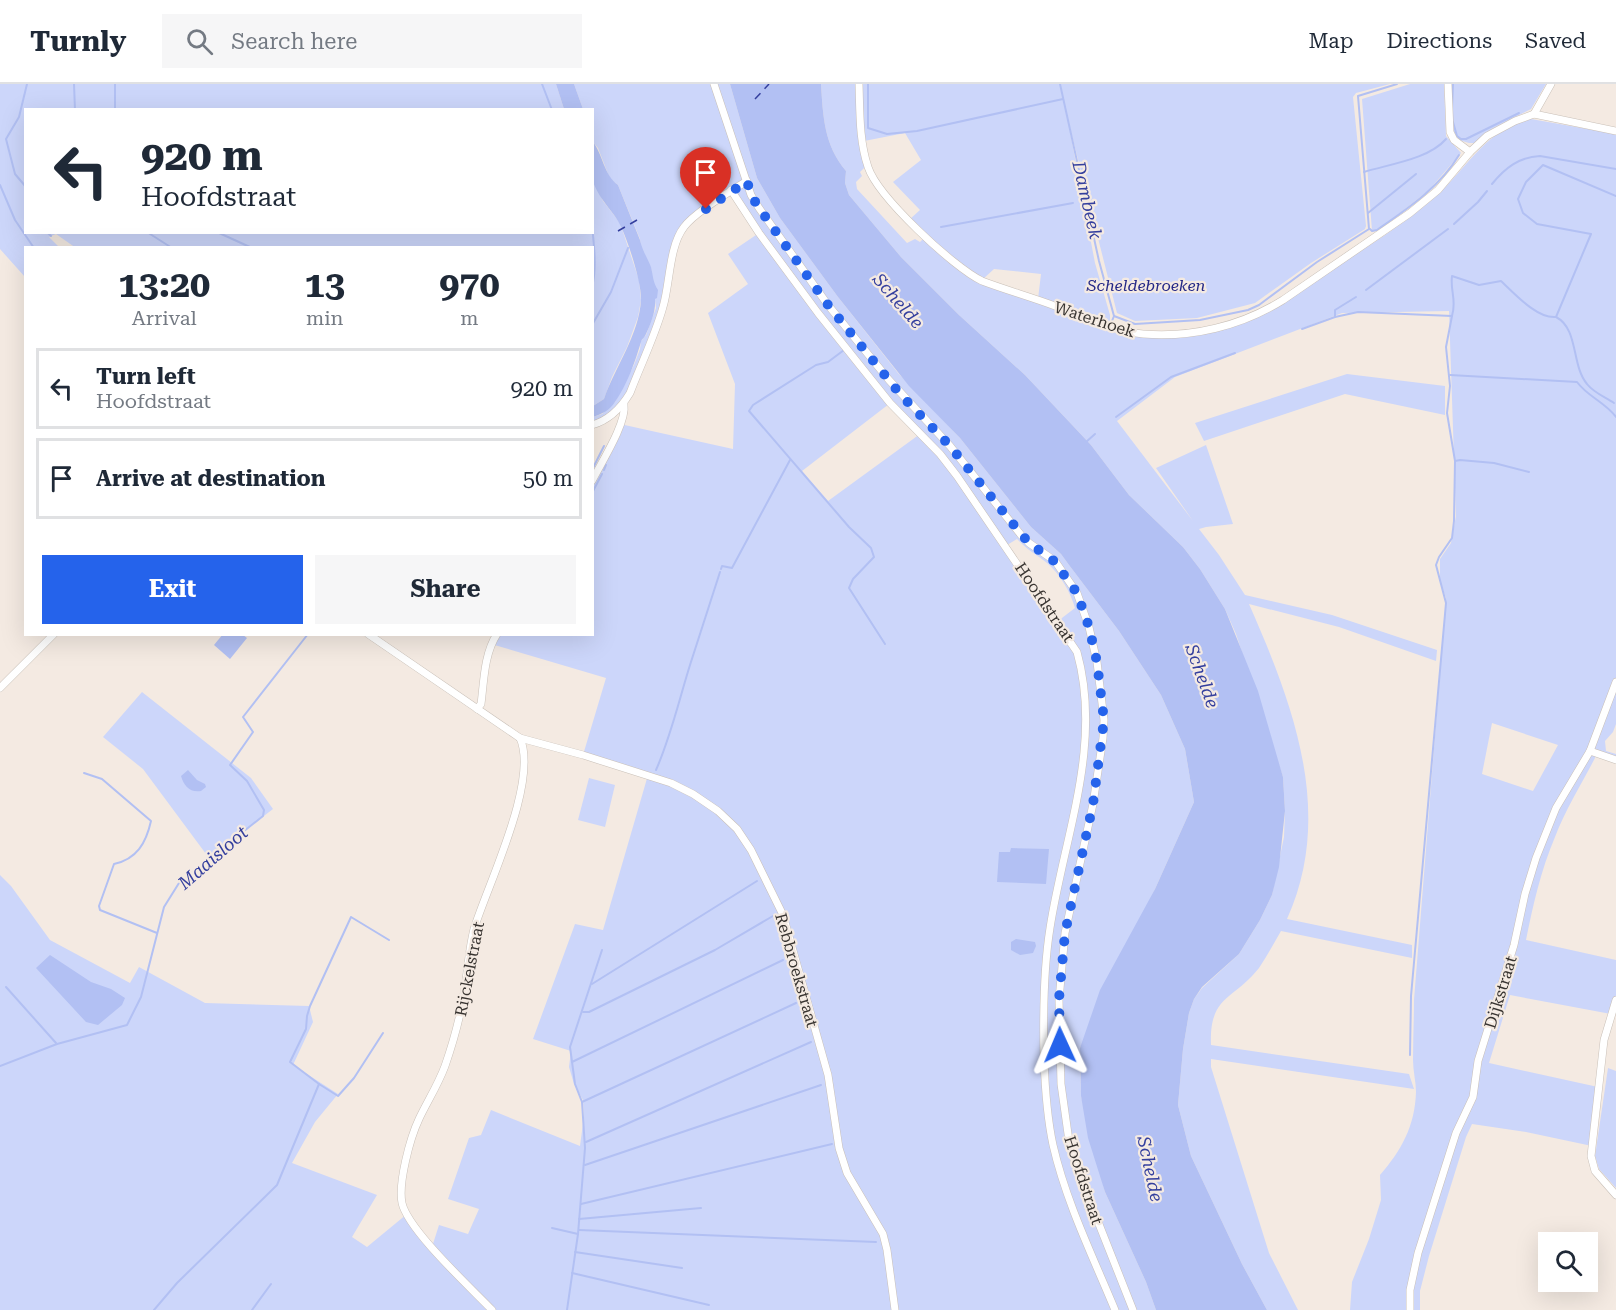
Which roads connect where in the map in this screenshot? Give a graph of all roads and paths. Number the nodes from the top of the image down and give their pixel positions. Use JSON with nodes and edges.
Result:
{"nodes":[{"id":1,"x":714,"y":84,"type":"edge"},
{"id":2,"x":859,"y":84,"type":"edge"},
{"id":3,"x":1448,"y":84,"type":"edge"},
{"id":4,"x":1551,"y":84,"type":"edge"},
{"id":5,"x":1534,"y":114,"type":"junction"},
{"id":6,"x":1616,"y":132,"type":"edge"},
{"id":7,"x":1470,"y":152,"type":"junction"},
{"id":8,"x":747,"y":181,"type":"junction"},
{"id":9,"x":731,"y":190,"type":"junction"},
{"id":10,"x":624,"y":404,"type":"junction"},
{"id":11,"x":605,"y":421,"type":"junction"},
{"id":12,"x":594,"y":424,"type":"edge"},
{"id":13,"x":617,"y":431,"type":"junction"},
{"id":14,"x":594,"y":478,"type":"edge"},
{"id":15,"x":52,"y":636,"type":"edge"},
{"id":16,"x":371,"y":636,"type":"edge"},
{"id":17,"x":496,"y":636,"type":"edge"},
{"id":18,"x":1616,"y":682,"type":"edge"},
{"id":19,"x":0,"y":688,"type":"edge"},
{"id":20,"x":477,"y":709,"type":"junction"},
{"id":21,"x":520,"y":738,"type":"junction"},
{"id":22,"x":1590,"y":751,"type":"junction"},
{"id":23,"x":1616,"y":760,"type":"edge"},
{"id":24,"x":1616,"y":1000,"type":"edge"},
{"id":25,"x":1616,"y":1195,"type":"edge"},
{"id":26,"x":492,"y":1310,"type":"edge"},
{"id":27,"x":895,"y":1310,"type":"edge"},
{"id":28,"x":1115,"y":1310,"type":"edge"},
{"id":29,"x":1133,"y":1310,"type":"edge"},
{"id":30,"x":1410,"y":1310,"type":"edge"}],
"edges":[{"from":1,"to":8,"type":"street","name":"Hoofdstraat"},
{"from":2,"to":7,"type":"street","name":"Waterhoek"},
{"from":3,"to":7,"type":"street"},
{"from":4,"to":5,"type":"street"},
{"from":5,"to":6,"type":"street"},
{"from":5,"to":7,"type":"street","name":"Waterhoek"},
{"from":8,"to":9,"type":"street"},
{"from":8,"to":29,"type":"street","name":"Hoofdstraat"},
{"from":9,"to":10,"type":"street"},
{"from":9,"to":28,"type":"street","name":"Hoofdstraat"},
{"from":10,"to":11,"type":"street"},
{"from":10,"to":13,"type":"street"},
{"from":11,"to":12,"type":"street"},
{"from":11,"to":13,"type":"street"},
{"from":13,"to":14,"type":"street"},
{"from":15,"to":19,"type":"street"},
{"from":16,"to":20,"type":"street"},
{"from":17,"to":20,"type":"street"},
{"from":18,"to":22,"type":"street","name":"Dijkstraat"},
{"from":20,"to":21,"type":"street"},
{"from":21,"to":26,"type":"street","name":"Rijckelstraat"},
{"from":21,"to":27,"type":"street","name":"Rebbroekstraat"},
{"from":22,"to":23,"type":"street"},
{"from":22,"to":30,"type":"street","name":"Dijkstraat"},
{"from":24,"to":25,"type":"street"}]}
